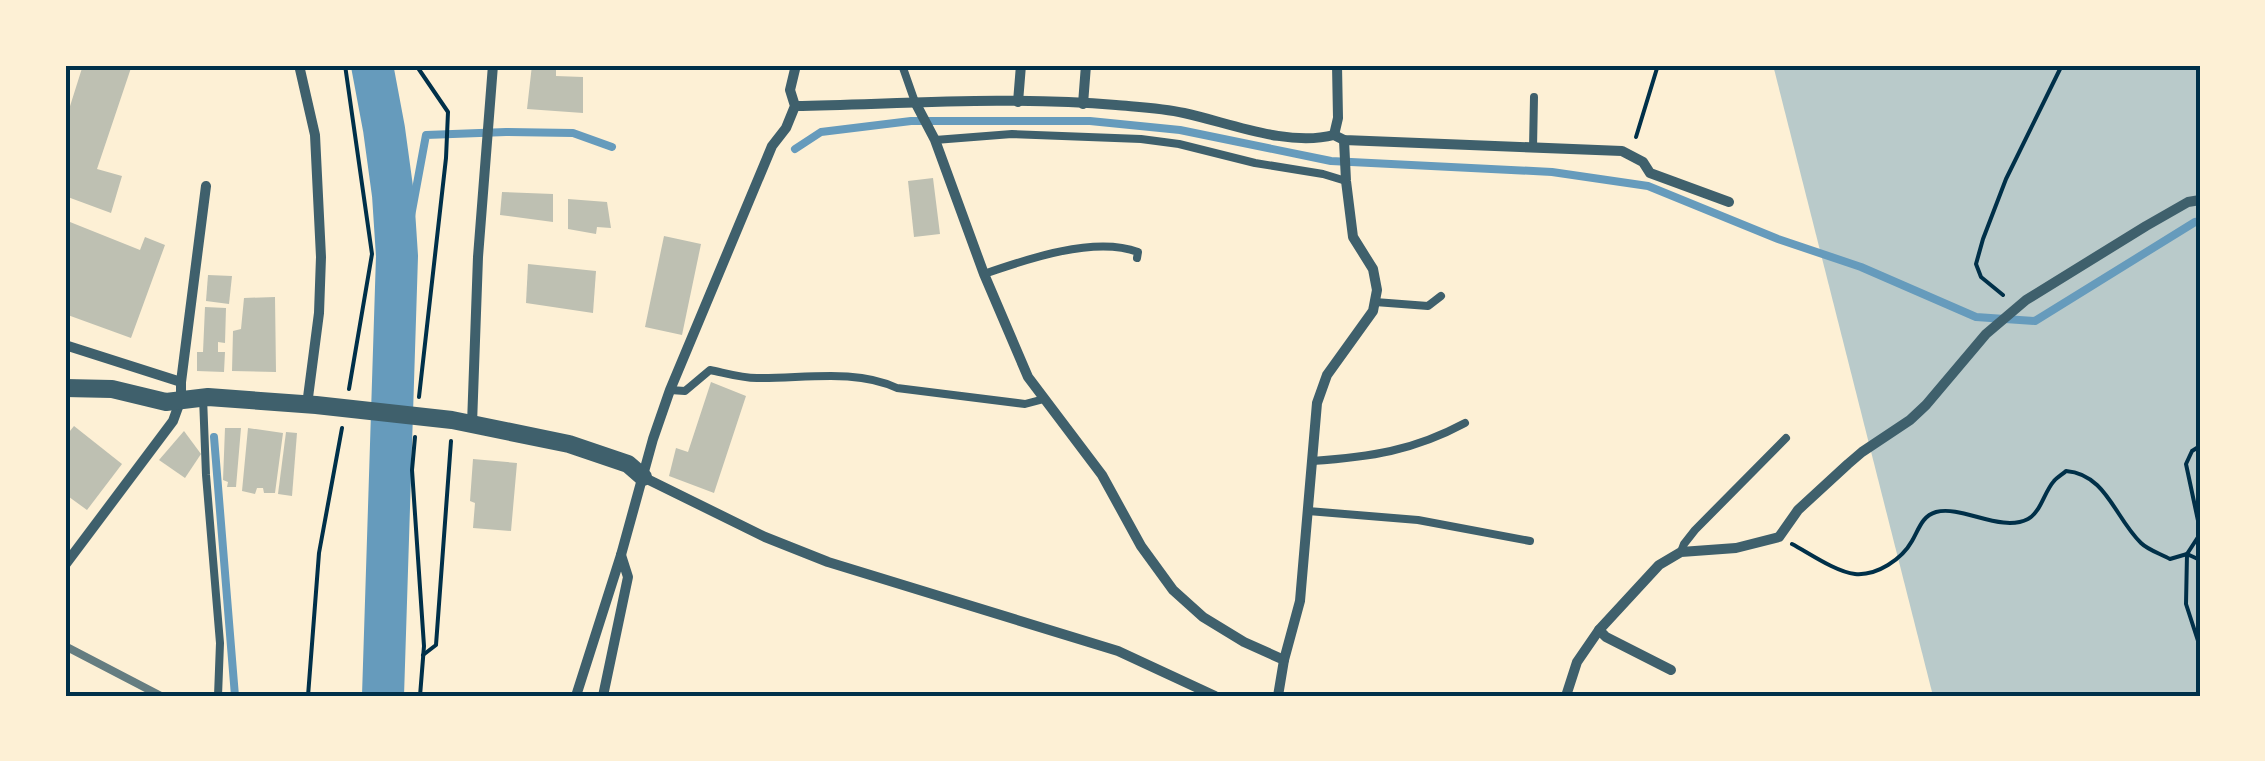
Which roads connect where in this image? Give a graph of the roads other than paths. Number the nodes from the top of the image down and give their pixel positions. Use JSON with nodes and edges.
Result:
{"nodes":[{"id":1,"x":299,"y":65,"type":"edge"},
{"id":2,"x":493,"y":65,"type":"edge"},
{"id":3,"x":796,"y":65,"type":"edge"},
{"id":4,"x":902,"y":65,"type":"edge"},
{"id":5,"x":1020,"y":65,"type":"edge"},
{"id":6,"x":1086,"y":65,"type":"edge"},
{"id":7,"x":1337,"y":65,"type":"edge"},
{"id":8,"x":1534,"y":97,"type":"dead end"},
{"id":9,"x":914,"y":102,"type":"junction"},
{"id":10,"x":1018,"y":102,"type":"junction"},
{"id":11,"x":1084,"y":104,"type":"junction"},
{"id":12,"x":794,"y":106,"type":"junction"},
{"id":13,"x":1339,"y":137,"type":"junction"},
{"id":14,"x":936,"y":140,"type":"junction"},
{"id":15,"x":1533,"y":148,"type":"junction"},
{"id":16,"x":1346,"y":181,"type":"junction"},
{"id":17,"x":206,"y":186,"type":"dead end"},
{"id":18,"x":2200,"y":200,"type":"edge"},
{"id":19,"x":1729,"y":202,"type":"dead end"},
{"id":20,"x":1137,"y":258,"type":"dead end"},
{"id":21,"x":984,"y":274,"type":"junction"},
{"id":22,"x":1441,"y":296,"type":"dead end"},
{"id":23,"x":1375,"y":302,"type":"junction"},
{"id":24,"x":65,"y":345,"type":"edge"},
{"id":25,"x":65,"y":388,"type":"edge"},
{"id":26,"x":181,"y":390,"type":"junction"},
{"id":27,"x":670,"y":390,"type":"junction"},
{"id":28,"x":203,"y":398,"type":"junction"},
{"id":29,"x":1044,"y":400,"type":"junction"},
{"id":30,"x":312,"y":405,"type":"junction"},
{"id":31,"x":462,"y":422,"type":"junction"},
{"id":32,"x":1465,"y":423,"type":"dead end"},
{"id":33,"x":1786,"y":438,"type":"dead end"},
{"id":34,"x":1312,"y":461,"type":"junction"},
{"id":35,"x":643,"y":477,"type":"junction"},
{"id":36,"x":1308,"y":511,"type":"junction"},
{"id":37,"x":1530,"y":541,"type":"dead end"},
{"id":38,"x":1681,"y":552,"type":"junction"},
{"id":39,"x":621,"y":555,"type":"junction"},
{"id":40,"x":65,"y":565,"type":"edge"},
{"id":41,"x":1599,"y":630,"type":"junction"},
{"id":42,"x":1284,"y":660,"type":"junction"},
{"id":43,"x":1671,"y":670,"type":"dead end"},
{"id":44,"x":218,"y":696,"type":"edge"},
{"id":45,"x":576,"y":696,"type":"edge"},
{"id":46,"x":603,"y":696,"type":"edge"},
{"id":47,"x":1215,"y":696,"type":"edge"},
{"id":48,"x":1278,"y":696,"type":"edge"},
{"id":49,"x":1566,"y":696,"type":"edge"}],
"edges":[{"from":1,"to":30,"type":"street"},
{"from":2,"to":31,"type":"street"},
{"from":3,"to":12,"type":"street"},
{"from":4,"to":9,"type":"lane"},
{"from":5,"to":10,"type":"street"},
{"from":6,"to":11,"type":"street"},
{"from":7,"to":13,"type":"street"},
{"from":8,"to":15,"type":"lane"},
{"from":9,"to":10,"type":"street"},
{"from":9,"to":12,"type":"street"},
{"from":9,"to":14,"type":"street"},
{"from":10,"to":11,"type":"street"},
{"from":11,"to":13,"type":"street"},
{"from":12,"to":27,"type":"street"},
{"from":13,"to":15,"type":"street"},
{"from":13,"to":16,"type":"street"},
{"from":14,"to":16,"type":"lane"},
{"from":14,"to":21,"type":"street"},
{"from":15,"to":19,"type":"street"},
{"from":16,"to":23,"type":"street"},
{"from":17,"to":26,"type":"street"},
{"from":18,"to":38,"type":"street"},
{"from":20,"to":21,"type":"lane"},
{"from":21,"to":29,"type":"street"},
{"from":22,"to":23,"type":"lane"},
{"from":23,"to":34,"type":"street"},
{"from":24,"to":26,"type":"street"},
{"from":25,"to":26,"type":"street"},
{"from":26,"to":28,"type":"street"},
{"from":26,"to":40,"type":"street"},
{"from":27,"to":29,"type":"lane"},
{"from":27,"to":35,"type":"street"},
{"from":28,"to":30,"type":"street"},
{"from":28,"to":44,"type":"lane"},
{"from":29,"to":42,"type":"street"},
{"from":30,"to":31,"type":"street"},
{"from":31,"to":35,"type":"street"},
{"from":32,"to":34,"type":"lane"},
{"from":33,"to":38,"type":"lane"},
{"from":34,"to":36,"type":"street"},
{"from":35,"to":39,"type":"street"},
{"from":35,"to":47,"type":"street"},
{"from":36,"to":37,"type":"lane"},
{"from":36,"to":42,"type":"street"},
{"from":38,"to":41,"type":"street"},
{"from":39,"to":45,"type":"street"},
{"from":39,"to":46,"type":"street"},
{"from":41,"to":43,"type":"street"},
{"from":41,"to":49,"type":"street"},
{"from":42,"to":48,"type":"street"}]}
